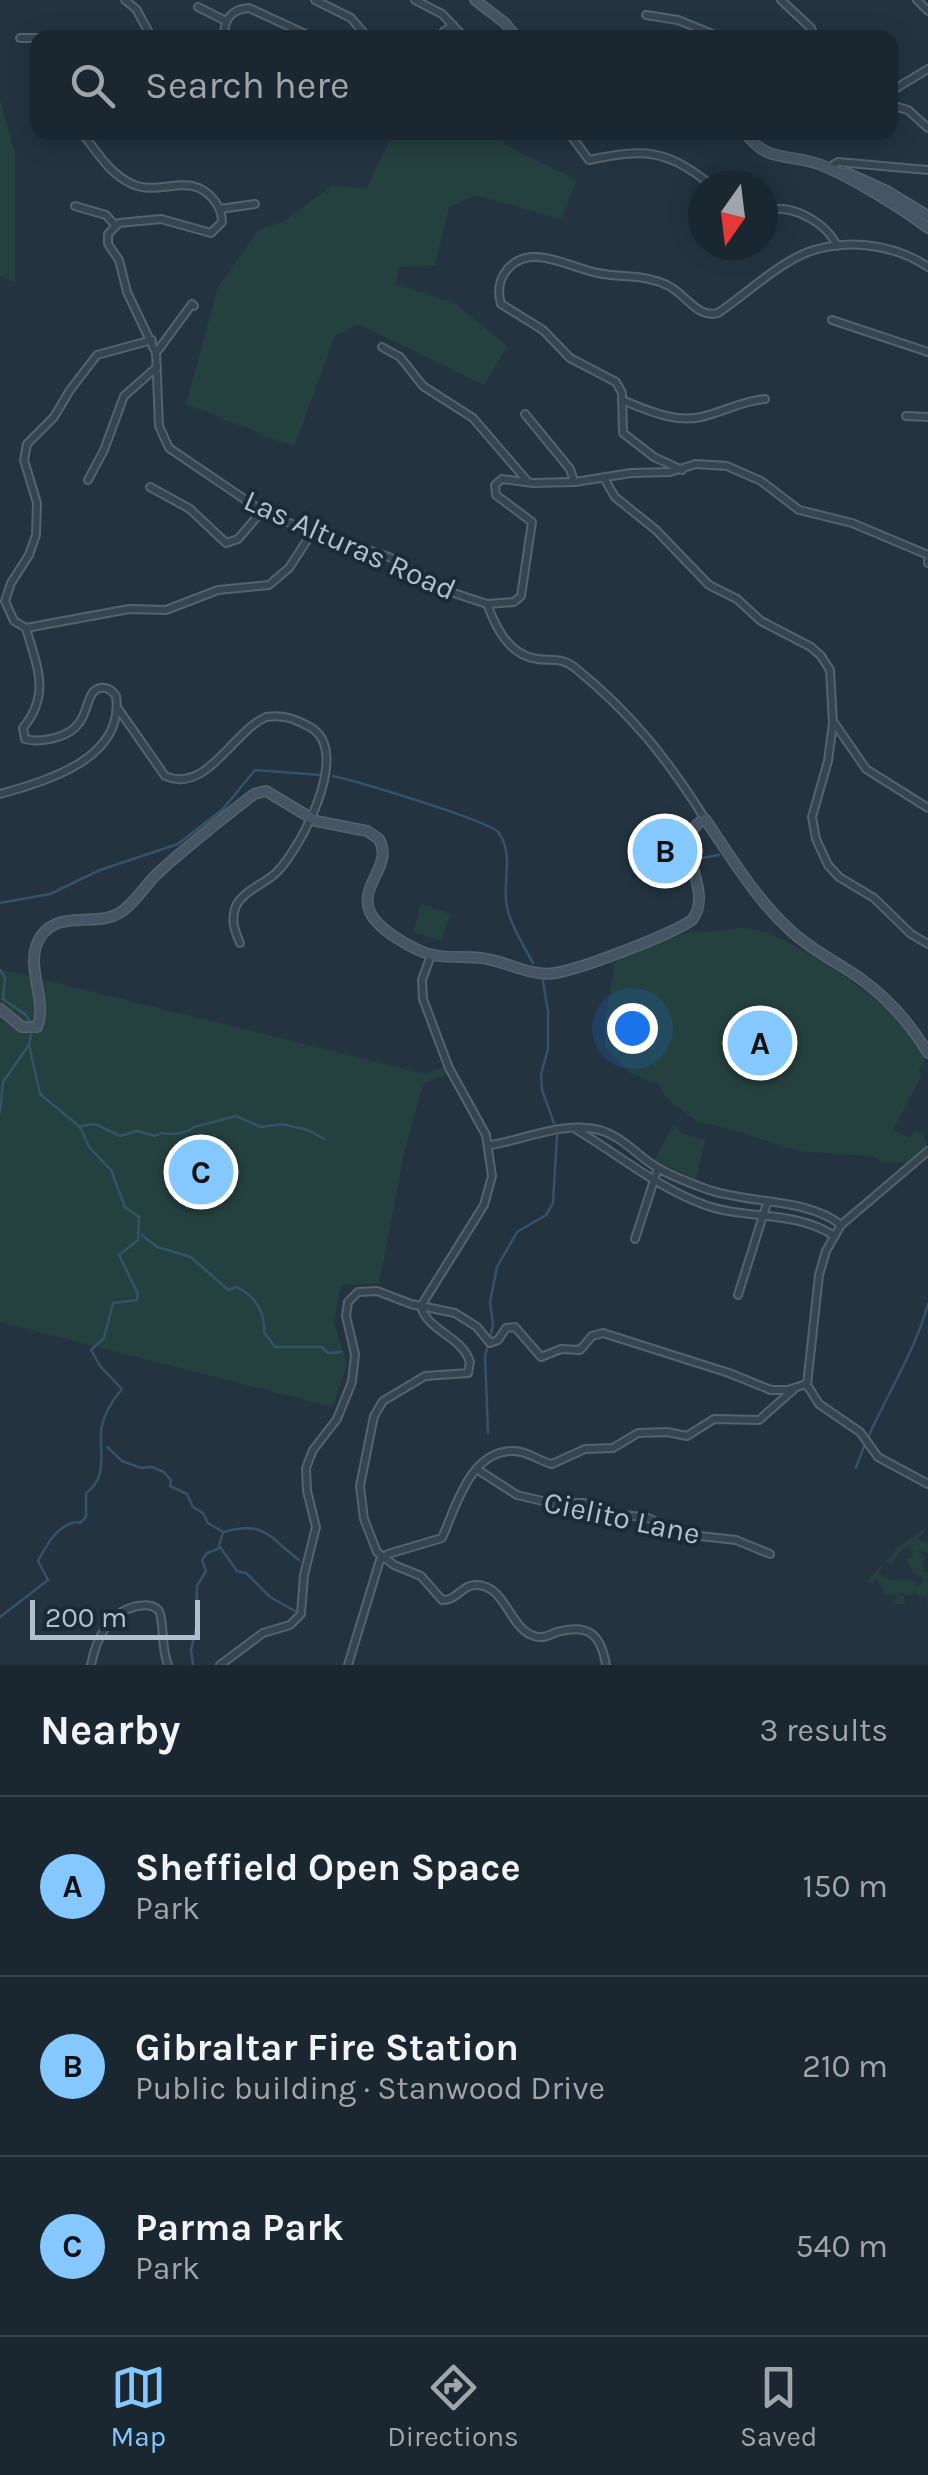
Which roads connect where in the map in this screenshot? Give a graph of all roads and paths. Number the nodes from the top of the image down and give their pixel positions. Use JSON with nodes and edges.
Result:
{"nodes":[{"id":1,"x":125,"y":0,"type":"edge"},
{"id":2,"x":315,"y":0,"type":"edge"},
{"id":3,"x":415,"y":0,"type":"edge"},
{"id":4,"x":474,"y":0,"type":"edge"},
{"id":5,"x":782,"y":0,"type":"edge"},
{"id":6,"x":917,"y":0,"type":"edge"},
{"id":7,"x":198,"y":8,"type":"dead end"},
{"id":8,"x":928,"y":11,"type":"edge"},
{"id":9,"x":646,"y":16,"type":"dead end"},
{"id":10,"x":226,"y":21,"type":"junction"},
{"id":11,"x":453,"y":25,"type":"junction"},
{"id":12,"x":148,"y":30,"type":"edge"},
{"id":13,"x":225,"y":30,"type":"edge"},
{"id":14,"x":297,"y":30,"type":"edge"},
{"id":15,"x":361,"y":30,"type":"edge"},
{"id":16,"x":446,"y":30,"type":"edge"},
{"id":17,"x":458,"y":30,"type":"edge"},
{"id":18,"x":510,"y":30,"type":"edge"},
{"id":19,"x":702,"y":30,"type":"edge"},
{"id":20,"x":812,"y":30,"type":"edge"},
{"id":21,"x":20,"y":38,"type":"dead end"},
{"id":22,"x":30,"y":38,"type":"edge"},
{"id":23,"x":928,"y":68,"type":"edge"},
{"id":24,"x":898,"y":87,"type":"edge"},
{"id":25,"x":898,"y":107,"type":"edge"},
{"id":26,"x":928,"y":128,"type":"edge"},
{"id":27,"x":87,"y":140,"type":"edge"},
{"id":28,"x":574,"y":140,"type":"edge"},
{"id":29,"x":756,"y":140,"type":"edge"},
{"id":30,"x":771,"y":154,"type":"junction"},
{"id":31,"x":832,"y":165,"type":"junction"},
{"id":32,"x":692,"y":170,"type":"edge"},
{"id":33,"x":928,"y":170,"type":"edge"},
{"id":34,"x":256,"y":204,"type":"dead end"},
{"id":35,"x":75,"y":206,"type":"dead end"},
{"id":36,"x":778,"y":208,"type":"edge"},
{"id":37,"x":220,"y":209,"type":"junction"},
{"id":38,"x":928,"y":216,"type":"edge"},
{"id":39,"x":115,"y":225,"type":"junction"},
{"id":40,"x":928,"y":228,"type":"edge"},
{"id":41,"x":837,"y":246,"type":"junction"},
{"id":42,"x":928,"y":267,"type":"edge"},
{"id":43,"x":194,"y":306,"type":"dead end"},
{"id":44,"x":832,"y":320,"type":"dead end"},
{"id":45,"x":152,"y":340,"type":"junction"},
{"id":46,"x":382,"y":347,"type":"dead end"},
{"id":47,"x":928,"y":352,"type":"edge"},
{"id":48,"x":156,"y":353,"type":"junction"},
{"id":49,"x":158,"y":366,"type":"junction"},
{"id":50,"x":765,"y":399,"type":"dead end"},
{"id":51,"x":622,"y":400,"type":"junction"},
{"id":52,"x":525,"y":414,"type":"dead end"},
{"id":53,"x":906,"y":416,"type":"dead end"},
{"id":54,"x":928,"y":418,"type":"edge"},
{"id":55,"x":682,"y":470,"type":"junction"},
{"id":56,"x":604,"y":478,"type":"junction"},
{"id":57,"x":88,"y":480,"type":"dead end"},
{"id":58,"x":528,"y":482,"type":"junction"},
{"id":59,"x":574,"y":482,"type":"junction"},
{"id":60,"x":150,"y":487,"type":"dead end"},
{"id":61,"x":262,"y":511,"type":"junction"},
{"id":62,"x":313,"y":531,"type":"junction"},
{"id":63,"x":928,"y":560,"type":"edge"},
{"id":64,"x":487,"y":604,"type":"junction"},
{"id":65,"x":26,"y":628,"type":"junction"},
{"id":66,"x":117,"y":707,"type":"junction"},
{"id":67,"x":833,"y":723,"type":"junction"},
{"id":68,"x":0,"y":794,"type":"edge"},
{"id":69,"x":928,"y":808,"type":"edge"},
{"id":70,"x":309,"y":818,"type":"junction"},
{"id":71,"x":706,"y":819,"type":"junction"},
{"id":72,"x":240,"y":943,"type":"dead end"},
{"id":73,"x":928,"y":944,"type":"edge"},
{"id":74,"x":431,"y":954,"type":"junction"},
{"id":75,"x":0,"y":1009,"type":"edge"},
{"id":76,"x":928,"y":1053,"type":"edge"},
{"id":77,"x":576,"y":1129,"type":"junction"},
{"id":78,"x":490,"y":1145,"type":"junction"},
{"id":79,"x":927,"y":1154,"type":"edge"},
{"id":80,"x":658,"y":1168,"type":"junction"},
{"id":81,"x":654,"y":1180,"type":"junction"},
{"id":82,"x":767,"y":1203,"type":"junction"},
{"id":83,"x":764,"y":1215,"type":"junction"},
{"id":84,"x":841,"y":1225,"type":"junction"},
{"id":85,"x":834,"y":1236,"type":"junction"},
{"id":86,"x":635,"y":1239,"type":"dead end"},
{"id":87,"x":738,"y":1295,"type":"dead end"},
{"id":88,"x":421,"y":1306,"type":"junction"},
{"id":89,"x":806,"y":1384,"type":"junction"},
{"id":90,"x":794,"y":1389,"type":"junction"},
{"id":91,"x":478,"y":1470,"type":"junction"},
{"id":92,"x":928,"y":1484,"type":"edge"},
{"id":93,"x":770,"y":1554,"type":"dead end"},
{"id":94,"x":383,"y":1558,"type":"junction"},
{"id":95,"x":91,"y":1665,"type":"edge"},
{"id":96,"x":168,"y":1665,"type":"edge"},
{"id":97,"x":220,"y":1665,"type":"edge"},
{"id":98,"x":348,"y":1665,"type":"edge"},
{"id":99,"x":606,"y":1665,"type":"edge"}],
"edges":[{"from":1,"to":12,"type":"street"},
{"from":2,"to":15,"type":"street"},
{"from":3,"to":11,"type":"street"},
{"from":4,"to":18,"type":"main road"},
{"from":5,"to":20,"type":"street"},
{"from":6,"to":8,"type":"street"},
{"from":7,"to":10,"type":"street"},
{"from":9,"to":19,"type":"street"},
{"from":10,"to":13,"type":"street"},
{"from":10,"to":14,"type":"street"},
{"from":11,"to":16,"type":"street"},
{"from":11,"to":17,"type":"street"},
{"from":21,"to":22,"type":"street"},
{"from":23,"to":24,"type":"street"},
{"from":25,"to":26,"type":"street"},
{"from":27,"to":37,"type":"street"},
{"from":28,"to":32,"type":"street"},
{"from":29,"to":30,"type":"main road"},
{"from":30,"to":31,"type":"main road"},
{"from":30,"to":40,"type":"main road"},
{"from":31,"to":33,"type":"street"},
{"from":31,"to":38,"type":"main road"},
{"from":34,"to":37,"type":"street"},
{"from":35,"to":39,"type":"street"},
{"from":36,"to":41,"type":"street"},
{"from":37,"to":39,"type":"street"},
{"from":39,"to":45,"type":"street","name":"Las Alturas Road"},
{"from":41,"to":42,"type":"street"},
{"from":41,"to":51,"type":"street"},
{"from":43,"to":48,"type":"street"},
{"from":44,"to":47,"type":"street"},
{"from":45,"to":48,"type":"street","name":"Las Alturas Road"},
{"from":45,"to":65,"type":"street"},
{"from":46,"to":58,"type":"street"},
{"from":48,"to":49,"type":"street","name":"Las Alturas Road"},
{"from":49,"to":57,"type":"street"},
{"from":49,"to":61,"type":"street","name":"Las Alturas Road"},
{"from":50,"to":51,"type":"street"},
{"from":51,"to":55,"type":"street"},
{"from":52,"to":59,"type":"street"},
{"from":53,"to":54,"type":"street"},
{"from":55,"to":56,"type":"street"},
{"from":55,"to":63,"type":"street"},
{"from":56,"to":59,"type":"street"},
{"from":56,"to":67,"type":"street"},
{"from":58,"to":59,"type":"street"},
{"from":58,"to":64,"type":"street"},
{"from":60,"to":61,"type":"street"},
{"from":61,"to":62,"type":"street","name":"Las Alturas Road"},
{"from":62,"to":64,"type":"street","name":"Las Alturas Road"},
{"from":62,"to":65,"type":"street"},
{"from":64,"to":71,"type":"street"},
{"from":65,"to":66,"type":"street"},
{"from":66,"to":68,"type":"street"},
{"from":66,"to":70,"type":"street"},
{"from":67,"to":69,"type":"street"},
{"from":67,"to":73,"type":"street"},
{"from":70,"to":72,"type":"street"},
{"from":70,"to":74,"type":"main road"},
{"from":70,"to":75,"type":"main road"},
{"from":71,"to":74,"type":"main road"},
{"from":71,"to":76,"type":"main road"},
{"from":74,"to":78,"type":"street"},
{"from":77,"to":78,"type":"street"},
{"from":77,"to":80,"type":"street"},
{"from":77,"to":81,"type":"street"},
{"from":78,"to":88,"type":"street"},
{"from":79,"to":84,"type":"street"},
{"from":80,"to":81,"type":"street"},
{"from":80,"to":82,"type":"street"},
{"from":81,"to":83,"type":"street"},
{"from":81,"to":86,"type":"street"},
{"from":82,"to":83,"type":"street"},
{"from":82,"to":84,"type":"street"},
{"from":83,"to":85,"type":"street"},
{"from":83,"to":87,"type":"street"},
{"from":84,"to":85,"type":"street"},
{"from":85,"to":89,"type":"street"},
{"from":88,"to":90,"type":"street"},
{"from":88,"to":94,"type":"street"},
{"from":88,"to":97,"type":"street"},
{"from":89,"to":90,"type":"street"},
{"from":89,"to":92,"type":"street"},
{"from":90,"to":91,"type":"street"},
{"from":91,"to":93,"type":"street","name":"Cielito Lane"},
{"from":91,"to":94,"type":"street"},
{"from":94,"to":98,"type":"street"},
{"from":94,"to":99,"type":"street"},
{"from":95,"to":96,"type":"street"}]}
